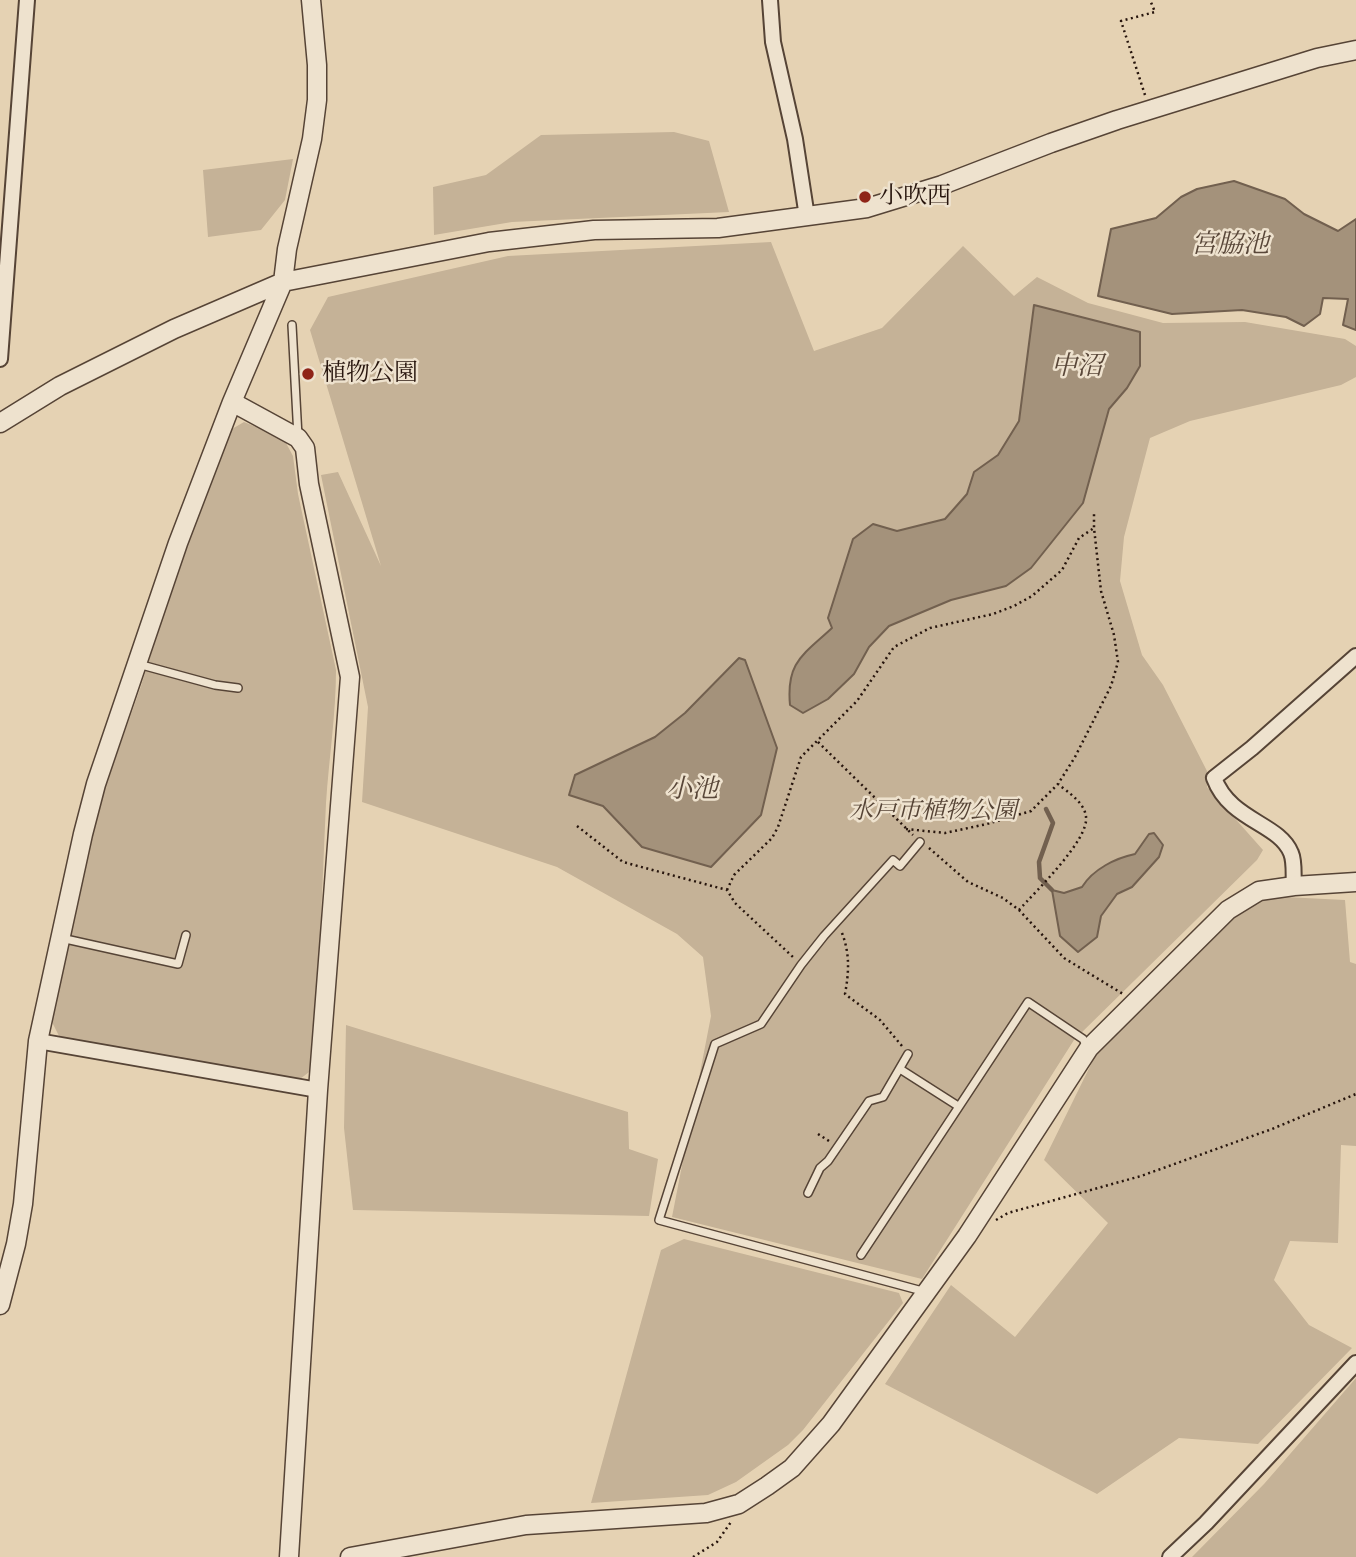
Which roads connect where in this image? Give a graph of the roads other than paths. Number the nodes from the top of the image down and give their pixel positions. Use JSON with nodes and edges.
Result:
{"nodes":[{"id":1,"x":27,"y":0,"type":"edge"},
{"id":2,"x":311,"y":0,"type":"edge"},
{"id":3,"x":770,"y":0,"type":"edge"},
{"id":4,"x":1356,"y":50,"type":"edge"},
{"id":5,"x":807,"y":217,"type":"junction"},
{"id":6,"x":283,"y":282,"type":"junction"},
{"id":7,"x":292,"y":325,"type":"dead end"},
{"id":8,"x":0,"y":359,"type":"edge"},
{"id":9,"x":232,"y":402,"type":"junction"},
{"id":10,"x":0,"y":424,"type":"edge"},
{"id":11,"x":298,"y":438,"type":"junction"},
{"id":12,"x":1356,"y":656,"type":"edge"},
{"id":13,"x":137,"y":664,"type":"junction"},
{"id":14,"x":238,"y":688,"type":"dead end"},
{"id":15,"x":920,"y":842,"type":"road end"},
{"id":16,"x":1356,"y":882,"type":"edge"},
{"id":17,"x":1294,"y":886,"type":"junction"},
{"id":18,"x":186,"y":935,"type":"dead end"},
{"id":19,"x":60,"y":938,"type":"junction"},
{"id":20,"x":38,"y":1041,"type":"junction"},
{"id":21,"x":1089,"y":1048,"type":"junction"},
{"id":22,"x":908,"y":1054,"type":"road end"},
{"id":23,"x":900,"y":1069,"type":"junction"},
{"id":24,"x":317,"y":1090,"type":"junction"},
{"id":25,"x":958,"y":1106,"type":"junction"},
{"id":26,"x":808,"y":1193,"type":"dead end"},
{"id":27,"x":861,"y":1255,"type":"dead end"},
{"id":28,"x":927,"y":1292,"type":"junction"},
{"id":29,"x":0,"y":1305,"type":"edge"},
{"id":30,"x":1356,"y":1363,"type":"edge"},
{"id":31,"x":289,"y":1557,"type":"edge"},
{"id":32,"x":350,"y":1557,"type":"edge"},
{"id":33,"x":1170,"y":1557,"type":"edge"}],
"edges":[{"from":1,"to":8,"type":"street"},
{"from":2,"to":6,"type":"street"},
{"from":3,"to":5,"type":"street"},
{"from":4,"to":5,"type":"street"},
{"from":5,"to":6,"type":"street"},
{"from":6,"to":9,"type":"street"},
{"from":6,"to":10,"type":"street"},
{"from":7,"to":11,"type":"lane"},
{"from":9,"to":11,"type":"street"},
{"from":9,"to":13,"type":"street"},
{"from":11,"to":24,"type":"street"},
{"from":12,"to":17,"type":"street"},
{"from":13,"to":14,"type":"lane"},
{"from":13,"to":19,"type":"street"},
{"from":15,"to":28,"type":"lane"},
{"from":16,"to":17,"type":"street"},
{"from":17,"to":21,"type":"street"},
{"from":18,"to":19,"type":"lane"},
{"from":19,"to":20,"type":"street"},
{"from":20,"to":24,"type":"street"},
{"from":20,"to":29,"type":"street"},
{"from":21,"to":25,"type":"lane"},
{"from":21,"to":28,"type":"street"},
{"from":22,"to":23,"type":"lane"},
{"from":23,"to":25,"type":"lane"},
{"from":23,"to":26,"type":"lane"},
{"from":24,"to":31,"type":"street"},
{"from":25,"to":27,"type":"lane"},
{"from":28,"to":32,"type":"street"},
{"from":30,"to":33,"type":"street"}]}
